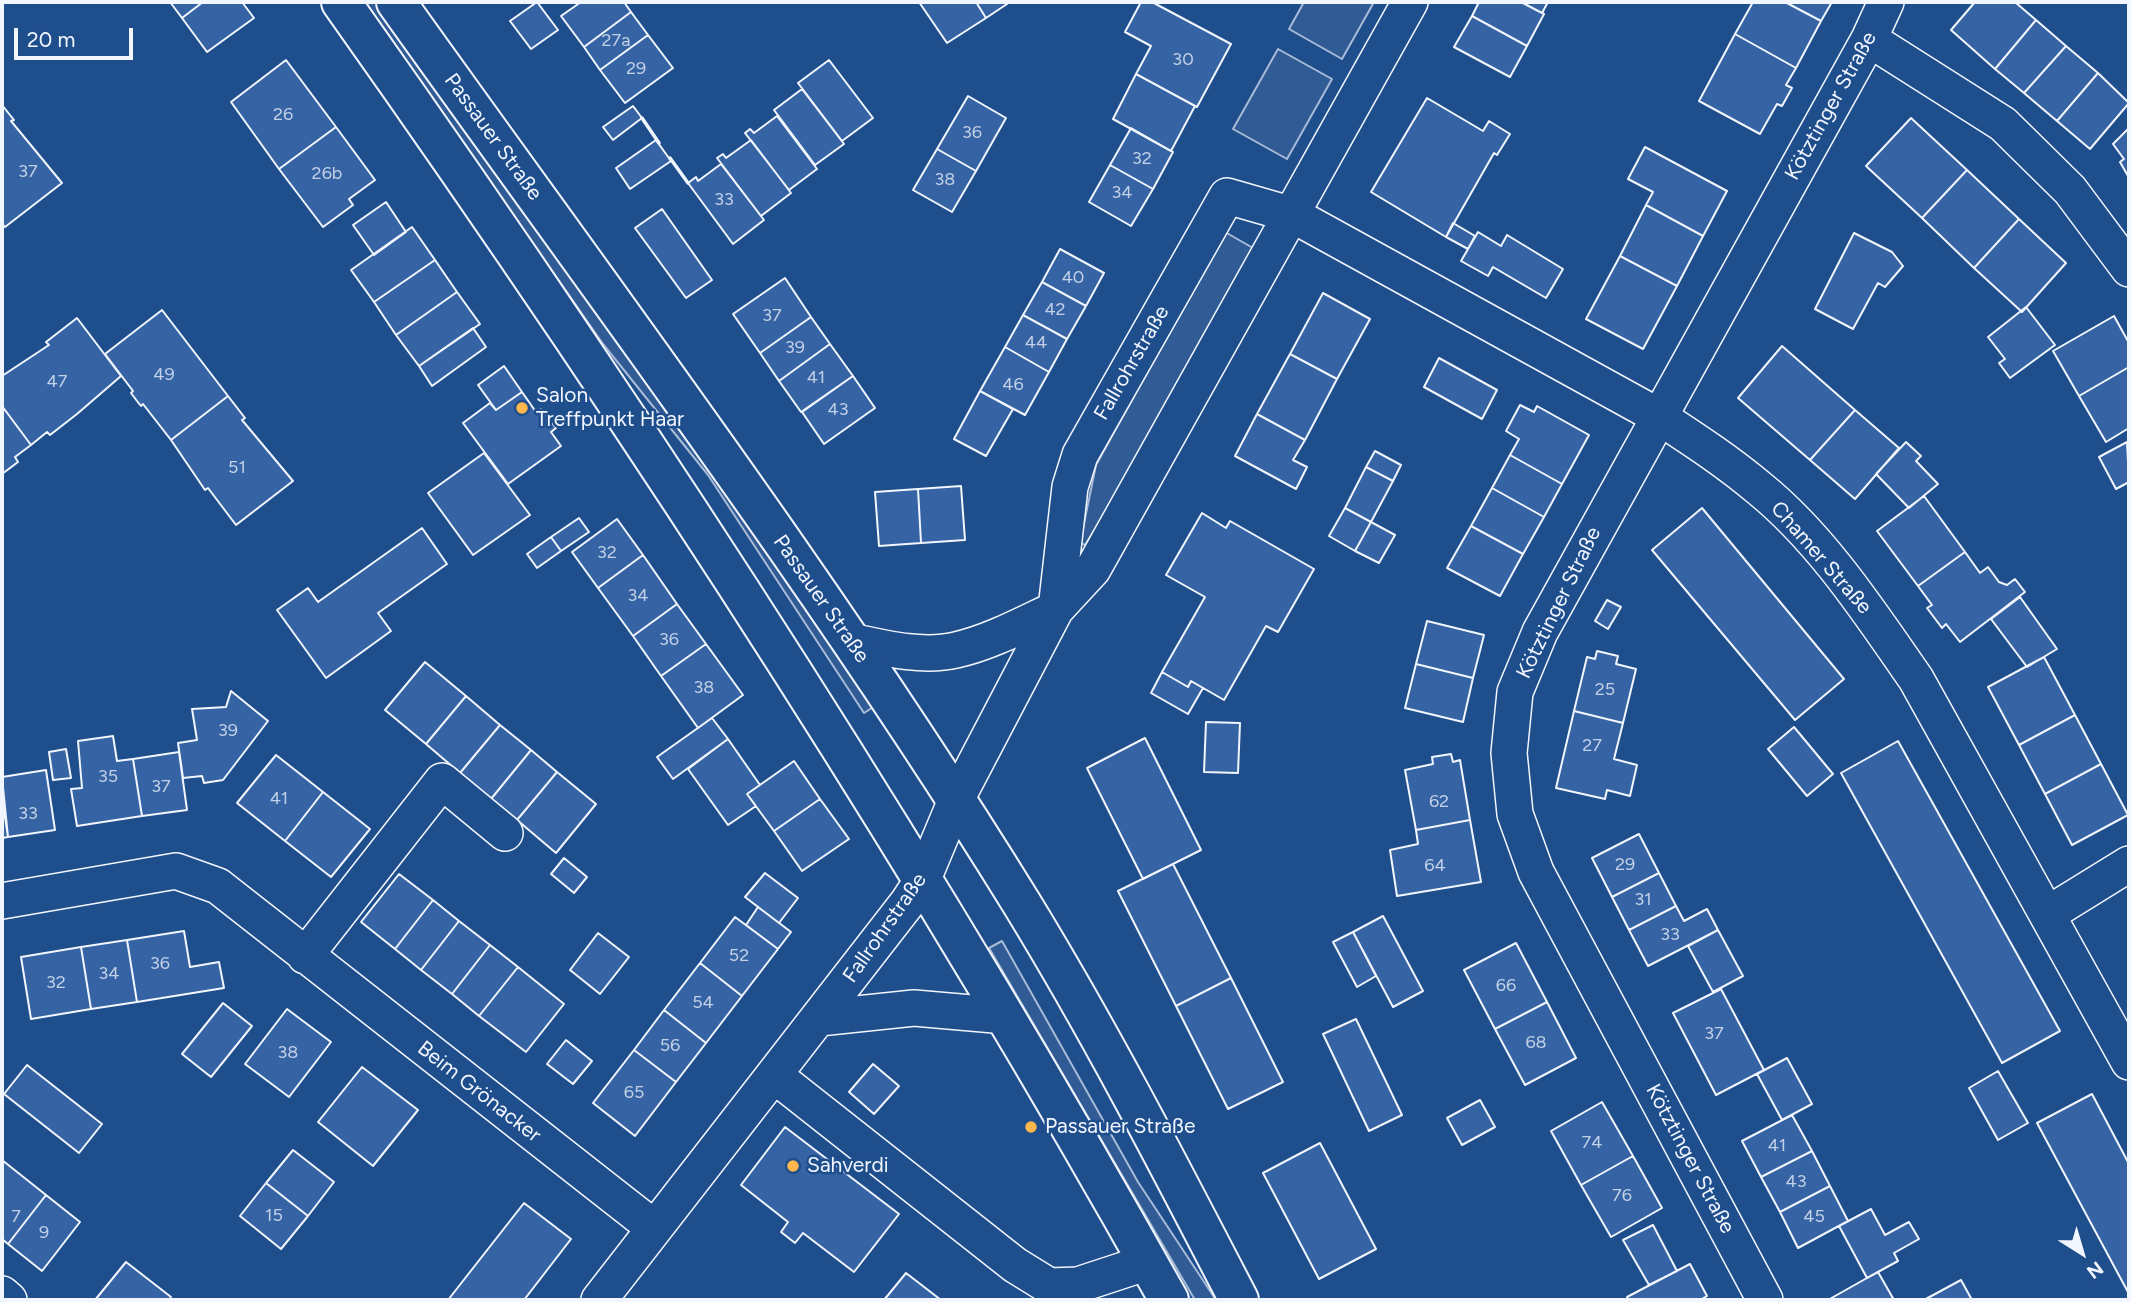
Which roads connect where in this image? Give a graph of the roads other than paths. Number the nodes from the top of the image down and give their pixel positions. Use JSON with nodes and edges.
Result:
{"nodes":[{"id":1,"x":341,"y":2,"type":"edge"},
{"id":2,"x":396,"y":2,"type":"edge"},
{"id":3,"x":1410,"y":2,"type":"edge"},
{"id":4,"x":1886,"y":2,"type":"edge"},
{"id":5,"x":1869,"y":38,"type":"junction"},
{"id":6,"x":1293,"y":215,"type":"junction"},
{"id":7,"x":2129,"y":269,"type":"edge"},
{"id":8,"x":1658,"y":416,"type":"junction"},
{"id":9,"x":1056,"y":609,"type":"junction"},
{"id":10,"x":850,"y":641,"type":"junction"},
{"id":11,"x":956,"y":800,"type":"junction"},
{"id":12,"x":505,"y":833,"type":"dead end"},
{"id":13,"x":2129,"y":864,"type":"edge"},
{"id":14,"x":923,"y":878,"type":"junction"},
{"id":15,"x":2,"y":901,"type":"edge"},
{"id":16,"x":2048,"y":914,"type":"junction"},
{"id":17,"x":305,"y":956,"type":"junction"},
{"id":18,"x":1006,"y":1016,"type":"junction"},
{"id":19,"x":820,"y":1018,"type":"junction"},
{"id":20,"x":2129,"y":1062,"type":"edge"},
{"id":21,"x":774,"y":1075,"type":"junction"},
{"id":22,"x":653,"y":1227,"type":"junction"},
{"id":23,"x":1148,"y":1262,"type":"junction"},
{"id":24,"x":2,"y":1294,"type":"edge"},
{"id":25,"x":9,"y":1300,"type":"edge"},
{"id":26,"x":599,"y":1300,"type":"edge"},
{"id":27,"x":1169,"y":1300,"type":"edge"},
{"id":28,"x":1239,"y":1300,"type":"edge"},
{"id":29,"x":1765,"y":1300,"type":"edge"}],
"edges":[{"from":1,"to":14,"type":"main road"},
{"from":2,"to":10,"type":"main road","name":"Passauer Straße"},
{"from":3,"to":6,"type":"street","name":"Fallrohrstraße"},
{"from":4,"to":5,"type":"street","name":"Kötztinger Straße"},
{"from":5,"to":7,"type":"street"},
{"from":5,"to":8,"type":"street","name":"Kötztinger Straße"},
{"from":6,"to":8,"type":"street","name":"Chamer Straße"},
{"from":6,"to":9,"type":"street","name":"Fallrohrstraße"},
{"from":6,"to":9,"type":"street","name":"Fallrohrstraße"},
{"from":8,"to":16,"type":"street","name":"Chamer Straße"},
{"from":8,"to":29,"type":"street","name":"Kötztinger Straße"},
{"from":9,"to":10,"type":"street","name":"Fallrohrstraße"},
{"from":9,"to":11,"type":"street","name":"Fallrohrstraße"},
{"from":10,"to":11,"type":"main road","name":"Passauer Straße"},
{"from":11,"to":14,"type":"street","name":"Fallrohrstraße"},
{"from":11,"to":28,"type":"main road","name":"Passauer Straße"},
{"from":12,"to":17,"type":"street"},
{"from":13,"to":16,"type":"street"},
{"from":14,"to":18,"type":"main road"},
{"from":14,"to":19,"type":"street","name":"Fallrohrstraße"},
{"from":15,"to":17,"type":"street","name":"Beim Grönacker"},
{"from":16,"to":20,"type":"street","name":"Chamer Straße"},
{"from":17,"to":22,"type":"street","name":"Beim Grönacker"},
{"from":18,"to":19,"type":"street","name":"Fallrohrstraße"},
{"from":18,"to":23,"type":"main road"},
{"from":19,"to":21,"type":"street","name":"Fallrohrstraße"},
{"from":21,"to":22,"type":"street","name":"Fallrohrstraße"},
{"from":21,"to":23,"type":"street"},
{"from":22,"to":26,"type":"street","name":"Fallrohrstraße"},
{"from":23,"to":27,"type":"main road"},
{"from":24,"to":25,"type":"street"}]}
